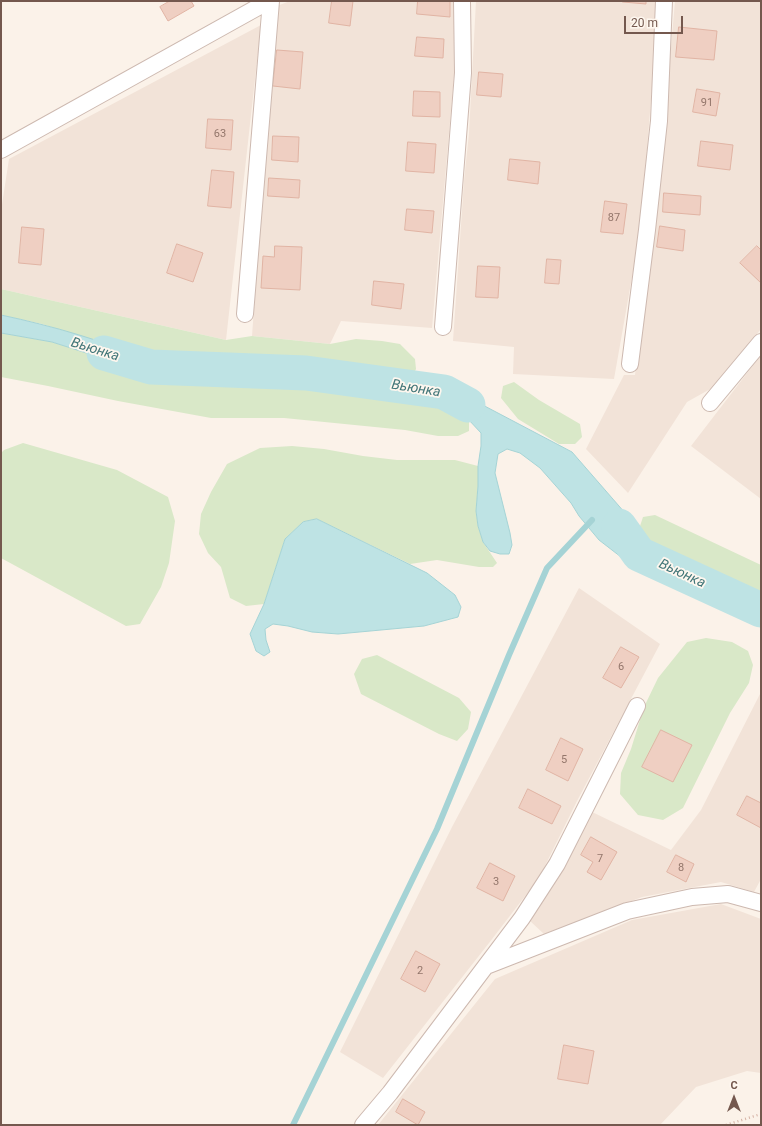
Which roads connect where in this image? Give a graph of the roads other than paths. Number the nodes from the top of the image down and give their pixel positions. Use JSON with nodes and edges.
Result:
{"nodes":[{"id":1,"x":270,"y":1,"type":"edge"},
{"id":2,"x":462,"y":1,"type":"edge"},
{"id":3,"x":664,"y":1,"type":"edge"},
{"id":4,"x":1,"y":150,"type":"edge"},
{"id":5,"x":245,"y":314,"type":"dead end"},
{"id":6,"x":444,"y":327,"type":"dead end"},
{"id":7,"x":761,"y":342,"type":"edge"},
{"id":8,"x":630,"y":364,"type":"dead end"},
{"id":9,"x":710,"y":403,"type":"dead end"},
{"id":10,"x":637,"y":706,"type":"dead end"},
{"id":11,"x":761,"y":904,"type":"edge"},
{"id":12,"x":486,"y":966,"type":"junction"},
{"id":13,"x":363,"y":1125,"type":"edge"}],
"edges":[{"from":1,"to":4,"type":"street"},
{"from":1,"to":5,"type":"street"},
{"from":2,"to":6,"type":"street"},
{"from":3,"to":8,"type":"street"},
{"from":7,"to":9,"type":"street"},
{"from":10,"to":12,"type":"street"},
{"from":11,"to":12,"type":"street"},
{"from":12,"to":13,"type":"street"}]}
